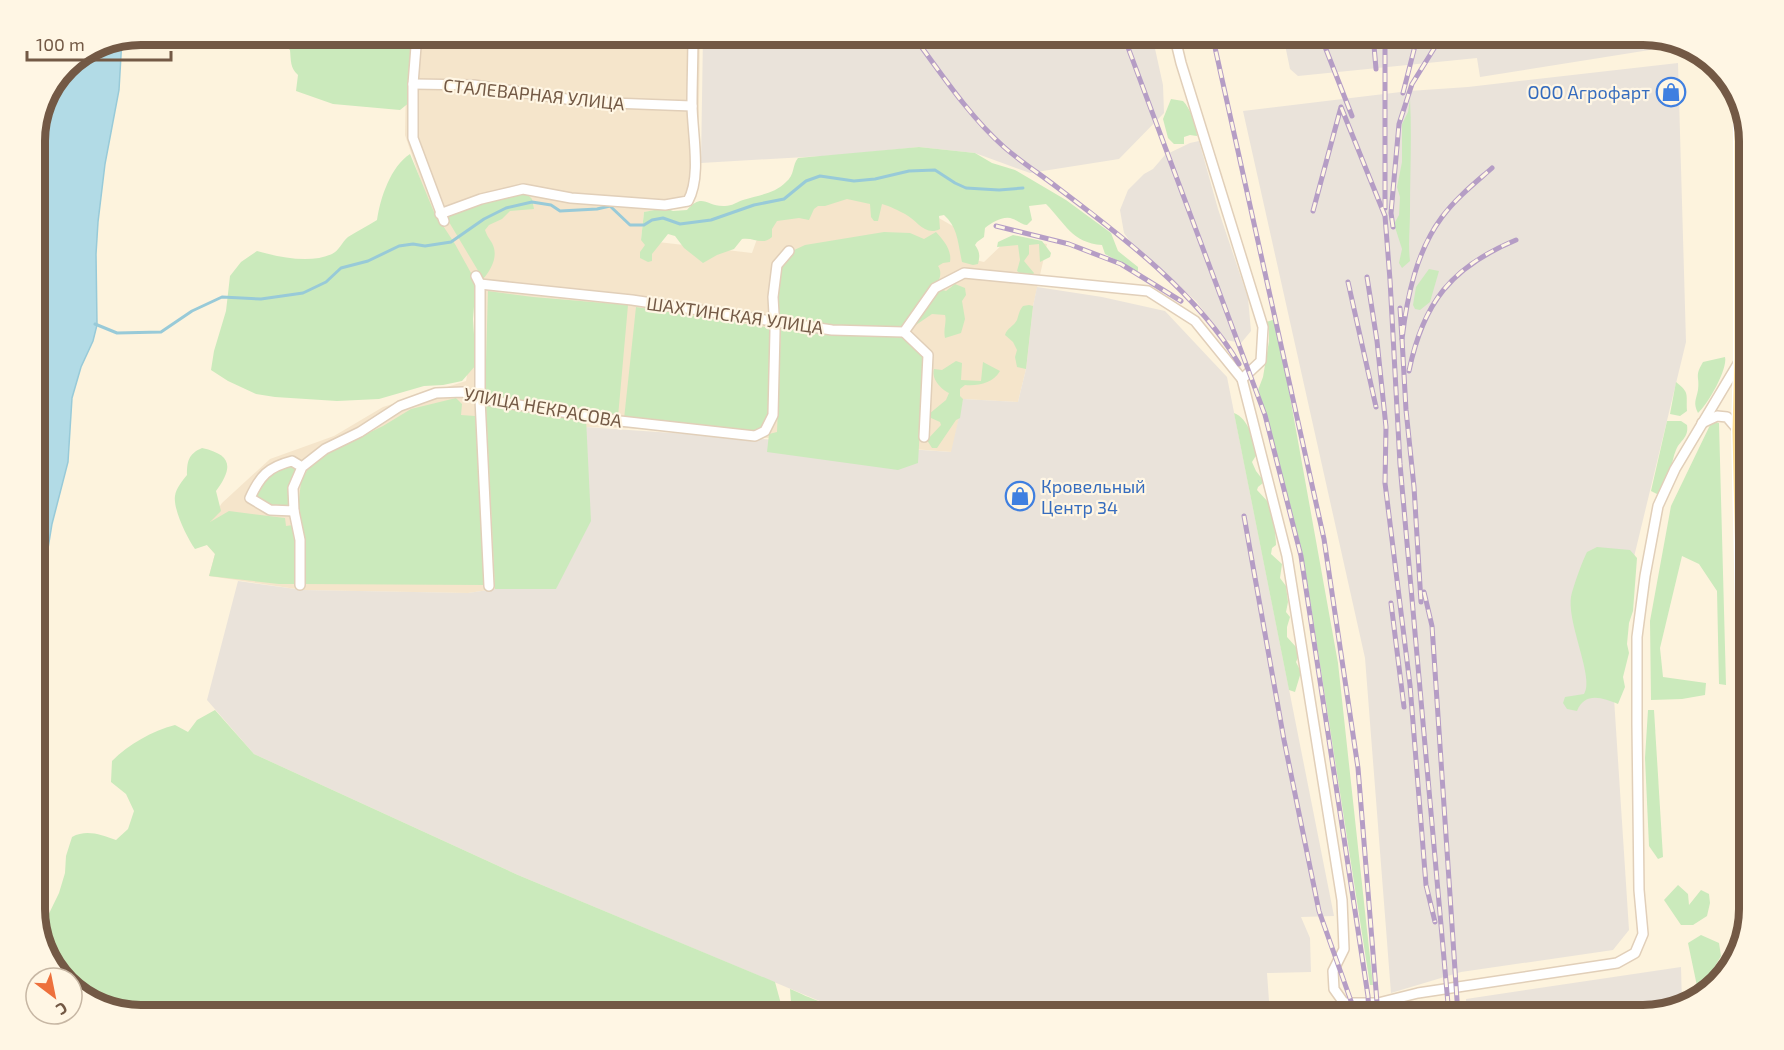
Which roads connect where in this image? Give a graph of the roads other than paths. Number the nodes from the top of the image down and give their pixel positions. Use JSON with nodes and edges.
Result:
{"nodes":[{"id":1,"x":416,"y":45,"type":"edge"},
{"id":2,"x":693,"y":45,"type":"edge"},
{"id":3,"x":1177,"y":45,"type":"edge"},
{"id":4,"x":413,"y":84,"type":"junction"},
{"id":5,"x":692,"y":106,"type":"junction"},
{"id":6,"x":789,"y":251,"type":"dead end"},
{"id":7,"x":775,"y":320,"type":"junction"},
{"id":8,"x":904,"y":332,"type":"junction"},
{"id":9,"x":1739,"y":363,"type":"edge"},
{"id":10,"x":1242,"y":378,"type":"junction"},
{"id":11,"x":480,"y":399,"type":"junction"},
{"id":12,"x":1702,"y":423,"type":"junction"},
{"id":13,"x":1739,"y":431,"type":"edge"},
{"id":14,"x":924,"y":437,"type":"dead end"},
{"id":15,"x":302,"y":467,"type":"junction"},
{"id":16,"x":294,"y":511,"type":"junction"},
{"id":17,"x":300,"y":585,"type":"dead end"},
{"id":18,"x":489,"y":586,"type":"dead end"},
{"id":19,"x":1344,"y":1003,"type":"joint"}],
"edges":[{"from":1,"to":4,"type":"street"},
{"from":2,"to":5,"type":"street"},
{"from":3,"to":10,"type":"street"},
{"from":4,"to":5,"type":"street","name":"СТАЛЕВАРНАЯ УЛИЦА"},
{"from":4,"to":5,"type":"street"},
{"from":6,"to":7,"type":"street"},
{"from":7,"to":8,"type":"street","name":"ШАХТИНСКАЯ УЛИЦА"},
{"from":7,"to":11,"type":"street","name":"УЛИЦА НЕКРАСОВА"},
{"from":7,"to":11,"type":"street","name":"ШАХТИНСКАЯ УЛИЦА"},
{"from":8,"to":10,"type":"street"},
{"from":8,"to":14,"type":"street"},
{"from":9,"to":12,"type":"street"},
{"from":10,"to":19,"type":"street"},
{"from":11,"to":15,"type":"street","name":"УЛИЦА НЕКРАСОВА"},
{"from":11,"to":18,"type":"street"},
{"from":12,"to":13,"type":"street"},
{"from":12,"to":19,"type":"street"},
{"from":15,"to":16,"type":"street"},
{"from":15,"to":16,"type":"street"},
{"from":16,"to":17,"type":"street"}]}
